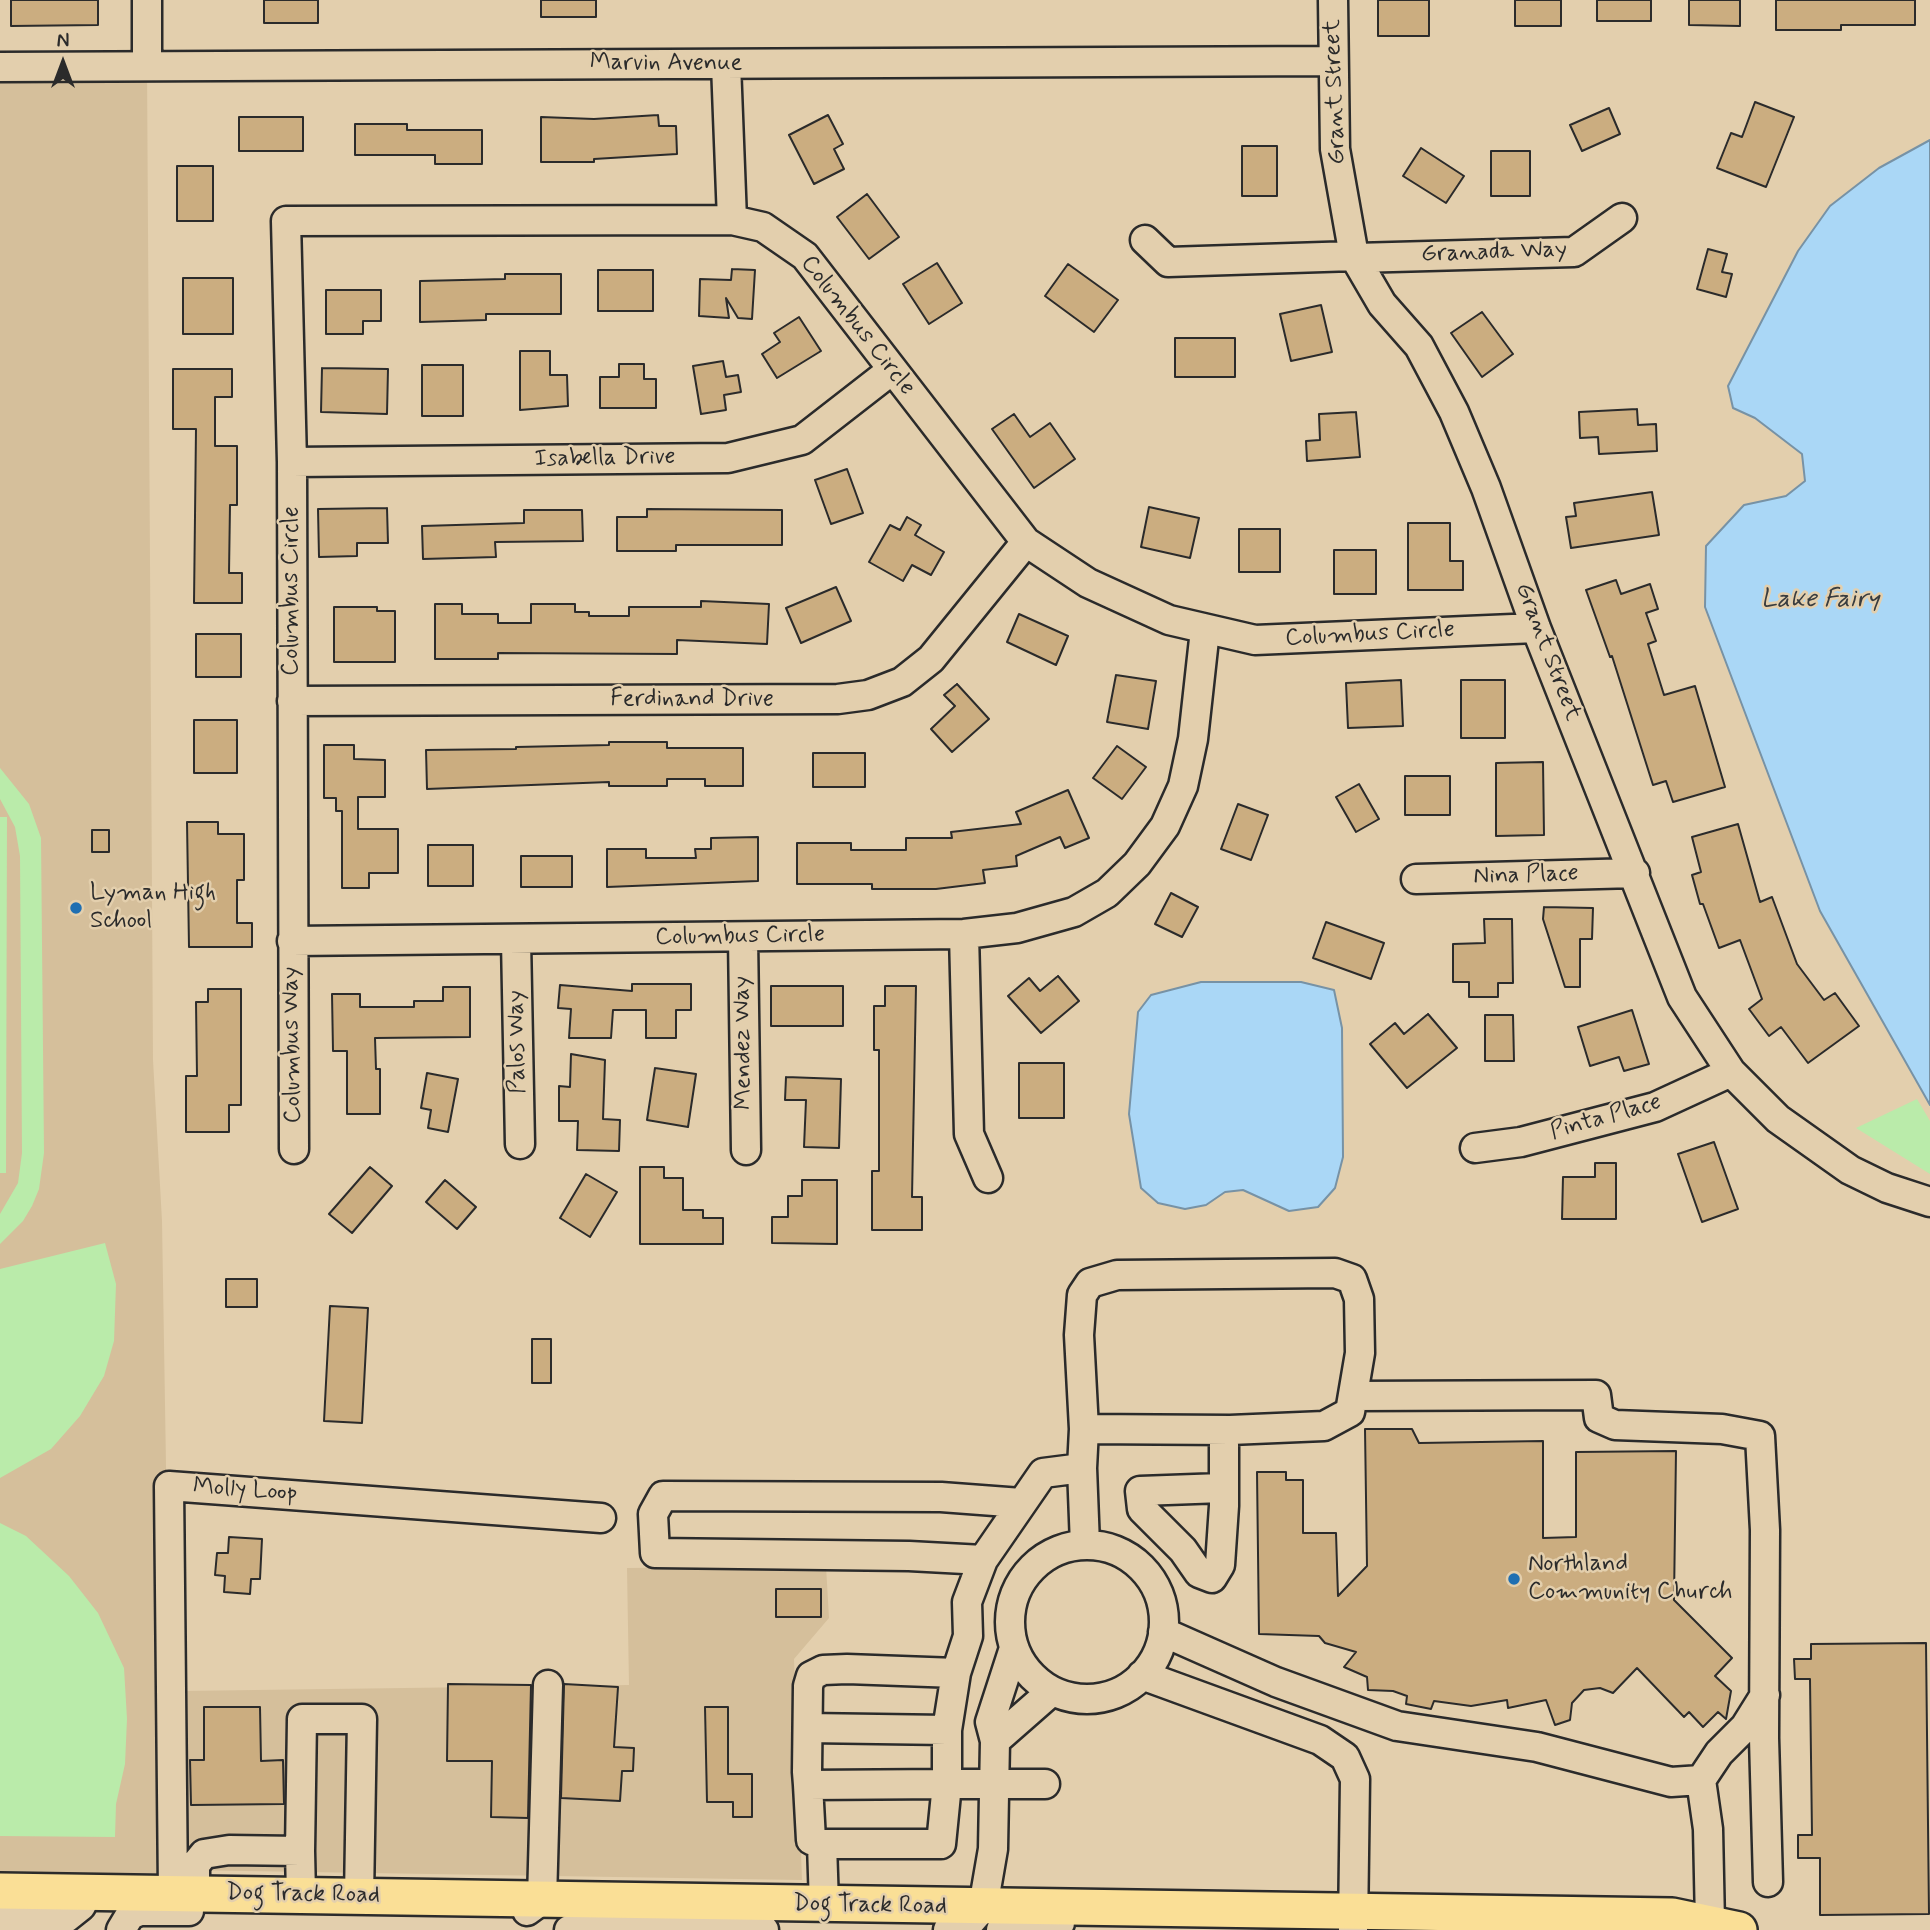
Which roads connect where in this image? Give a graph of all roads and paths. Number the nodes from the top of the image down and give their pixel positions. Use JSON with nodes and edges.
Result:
{"nodes":[{"id":1,"x":147,"y":0,"type":"edge"},
{"id":2,"x":1333,"y":0,"type":"edge"},
{"id":3,"x":1333,"y":61,"type":"junction"},
{"id":4,"x":726,"y":64,"type":"junction"},
{"id":5,"x":148,"y":66,"type":"junction"},
{"id":6,"x":0,"y":67,"type":"edge"},
{"id":7,"x":1622,"y":218,"type":"dead end"},
{"id":8,"x":732,"y":220,"type":"junction"},
{"id":9,"x":1145,"y":240,"type":"dead end"},
{"id":10,"x":1355,"y":257,"type":"junction"},
{"id":11,"x":892,"y":370,"type":"junction"},
{"id":12,"x":292,"y":463,"type":"junction"},
{"id":13,"x":1026,"y":542,"type":"junction"},
{"id":14,"x":1536,"y":628,"type":"junction"},
{"id":15,"x":1205,"y":631,"type":"junction"},
{"id":16,"x":292,"y":701,"type":"junction"},
{"id":17,"x":1635,"y":873,"type":"junction"},
{"id":18,"x":1416,"y":879,"type":"dead end"},
{"id":19,"x":964,"y":934,"type":"junction"},
{"id":20,"x":743,"y":937,"type":"junction"},
{"id":21,"x":516,"y":940,"type":"junction"},
{"id":22,"x":292,"y":941,"type":"junction"},
{"id":23,"x":1731,"y":1072,"type":"junction"},
{"id":24,"x":520,"y":1144,"type":"dead end"},
{"id":25,"x":1475,"y":1147,"type":"dead end"},
{"id":26,"x":294,"y":1149,"type":"dead end"},
{"id":27,"x":746,"y":1150,"type":"dead end"},
{"id":28,"x":988,"y":1178,"type":"dead end"},
{"id":29,"x":1930,"y":1202,"type":"edge"},
{"id":30,"x":1354,"y":1396,"type":"junction"},
{"id":31,"x":1084,"y":1429,"type":"junction"},
{"id":32,"x":1224,"y":1430,"type":"junction"},
{"id":33,"x":1082,"y":1468,"type":"junction"},
{"id":34,"x":1223,"y":1488,"type":"dead end"},
{"id":35,"x":1021,"y":1503,"type":"junction"},
{"id":36,"x":601,"y":1518,"type":"dead end"},
{"id":37,"x":1085,"y":1545,"type":"junction"},
{"id":38,"x":983,"y":1560,"type":"junction"},
{"id":39,"x":1163,"y":1632,"type":"junction"},
{"id":40,"x":1014,"y":1648,"type":"junction"},
{"id":41,"x":957,"y":1673,"type":"junction"},
{"id":42,"x":1142,"y":1675,"type":"junction"},
{"id":43,"x":548,"y":1685,"type":"dead end"},
{"id":44,"x":1052,"y":1691,"type":"junction"},
{"id":45,"x":1765,"y":1695,"type":"junction"},
{"id":46,"x":808,"y":1728,"type":"junction"},
{"id":47,"x":947,"y":1730,"type":"junction"},
{"id":48,"x":995,"y":1741,"type":"junction"},
{"id":49,"x":1701,"y":1780,"type":"junction"},
{"id":50,"x":996,"y":1783,"type":"junction"},
{"id":51,"x":947,"y":1784,"type":"junction"},
{"id":52,"x":1045,"y":1784,"type":"dead end"},
{"id":53,"x":808,"y":1785,"type":"junction"},
{"id":54,"x":822,"y":1844,"type":"junction"},
{"id":55,"x":300,"y":1851,"type":"junction"},
{"id":56,"x":1768,"y":1882,"type":"dead end"},
{"id":57,"x":0,"y":1891,"type":"edge"},
{"id":58,"x":88,"y":1892,"type":"junction"},
{"id":59,"x":184,"y":1893,"type":"junction"},
{"id":60,"x":301,"y":1895,"type":"junction"},
{"id":61,"x":359,"y":1897,"type":"junction"},
{"id":62,"x":542,"y":1900,"type":"junction"},
{"id":63,"x":824,"y":1905,"type":"junction"},
{"id":64,"x":0,"y":1919,"type":"edge"},
{"id":65,"x":992,"y":1919,"type":"edge"},
{"id":66,"x":1353,"y":1922,"type":"edge"},
{"id":67,"x":1716,"y":1928,"type":"edge"},
{"id":68,"x":121,"y":1930,"type":"edge"},
{"id":69,"x":569,"y":1930,"type":"edge"},
{"id":70,"x":764,"y":1930,"type":"edge"},
{"id":71,"x":947,"y":1930,"type":"edge"}],
"edges":[{"from":1,"to":5,"type":"street"},
{"from":2,"to":3,"type":"street","name":"Grant Street"},
{"from":3,"to":4,"type":"street","name":"Marvin Avenue"},
{"from":3,"to":10,"type":"street","name":"Grant Street"},
{"from":4,"to":5,"type":"street","name":"Marvin Avenue"},
{"from":4,"to":8,"type":"street"},
{"from":5,"to":6,"type":"street","name":"Marvin Avenue"},
{"from":7,"to":10,"type":"street","name":"Granada Way"},
{"from":8,"to":11,"type":"street","name":"Columbus Circle"},
{"from":8,"to":12,"type":"street","name":"Columbus Circle"},
{"from":9,"to":10,"type":"street","name":"Granada Way"},
{"from":10,"to":14,"type":"street","name":"Grant Street"},
{"from":11,"to":12,"type":"street","name":"Isabella Drive"},
{"from":11,"to":13,"type":"street","name":"Columbus Circle"},
{"from":12,"to":16,"type":"street","name":"Columbus Circle"},
{"from":13,"to":15,"type":"street","name":"Columbus Circle"},
{"from":13,"to":16,"type":"street","name":"Ferdinand Drive"},
{"from":14,"to":15,"type":"street","name":"Columbus Circle"},
{"from":14,"to":17,"type":"street","name":"Grant Street"},
{"from":15,"to":19,"type":"street","name":"Columbus Circle"},
{"from":16,"to":22,"type":"street","name":"Columbus Circle"},
{"from":17,"to":18,"type":"street","name":"Nina Place"},
{"from":17,"to":23,"type":"street","name":"Grant Street"},
{"from":19,"to":20,"type":"street","name":"Columbus Circle"},
{"from":19,"to":28,"type":"street"},
{"from":20,"to":21,"type":"street","name":"Columbus Circle"},
{"from":20,"to":27,"type":"street","name":"Mendez Way"},
{"from":21,"to":22,"type":"street","name":"Columbus Circle"},
{"from":21,"to":24,"type":"street","name":"Palos Way"},
{"from":22,"to":26,"type":"street","name":"Columbus Way"},
{"from":23,"to":25,"type":"street","name":"Pinta Place"},
{"from":23,"to":29,"type":"street","name":"Grant Street"},
{"from":30,"to":31,"type":"street"},
{"from":30,"to":32,"type":"street"},
{"from":30,"to":45,"type":"street"},
{"from":31,"to":32,"type":"street"},
{"from":31,"to":33,"type":"street"},
{"from":32,"to":34,"type":"street"},
{"from":33,"to":35,"type":"street"},
{"from":33,"to":37,"type":"street"},
{"from":35,"to":38,"type":"street"},
{"from":35,"to":38,"type":"street"},
{"from":36,"to":59,"type":"street","name":"Molly Loop"},
{"from":37,"to":39,"type":"street"},
{"from":37,"to":40,"type":"street"},
{"from":38,"to":41,"type":"street"},
{"from":39,"to":42,"type":"street"},
{"from":39,"to":49,"type":"street"},
{"from":40,"to":44,"type":"street"},
{"from":40,"to":48,"type":"street"},
{"from":41,"to":46,"type":"street"},
{"from":41,"to":47,"type":"street"},
{"from":42,"to":44,"type":"street"},
{"from":42,"to":66,"type":"street"},
{"from":43,"to":62,"type":"street"},
{"from":44,"to":48,"type":"street"},
{"from":45,"to":49,"type":"street"},
{"from":45,"to":56,"type":"street"},
{"from":46,"to":47,"type":"street"},
{"from":46,"to":53,"type":"street"},
{"from":47,"to":51,"type":"street"},
{"from":48,"to":50,"type":"street"},
{"from":49,"to":67,"type":"street"},
{"from":50,"to":51,"type":"street"},
{"from":50,"to":52,"type":"street"},
{"from":50,"to":65,"type":"street"},
{"from":51,"to":53,"type":"street"},
{"from":51,"to":54,"type":"street"},
{"from":53,"to":54,"type":"street"},
{"from":54,"to":63,"type":"street"},
{"from":55,"to":59,"type":"street"},
{"from":55,"to":60,"type":"street"},
{"from":55,"to":61,"type":"street"},
{"from":57,"to":58,"type":"main road","name":"Dog Track Road"},
{"from":58,"to":59,"type":"main road","name":"Dog Track Road"},
{"from":58,"to":64,"type":"street"},
{"from":59,"to":60,"type":"main road","name":"Dog Track Road"},
{"from":60,"to":61,"type":"main road","name":"Dog Track Road"},
{"from":61,"to":62,"type":"main road","name":"Dog Track Road"},
{"from":62,"to":63,"type":"main road","name":"Dog Track Road"},
{"from":62,"to":68,"type":"street"},
{"from":63,"to":65,"type":"main road","name":"Dog Track Road"},
{"from":65,"to":66,"type":"main road","name":"Dog Track Road"},
{"from":65,"to":71,"type":"street"},
{"from":66,"to":67,"type":"main road","name":"Dog Track Road"},
{"from":69,"to":70,"type":"street"}]}
